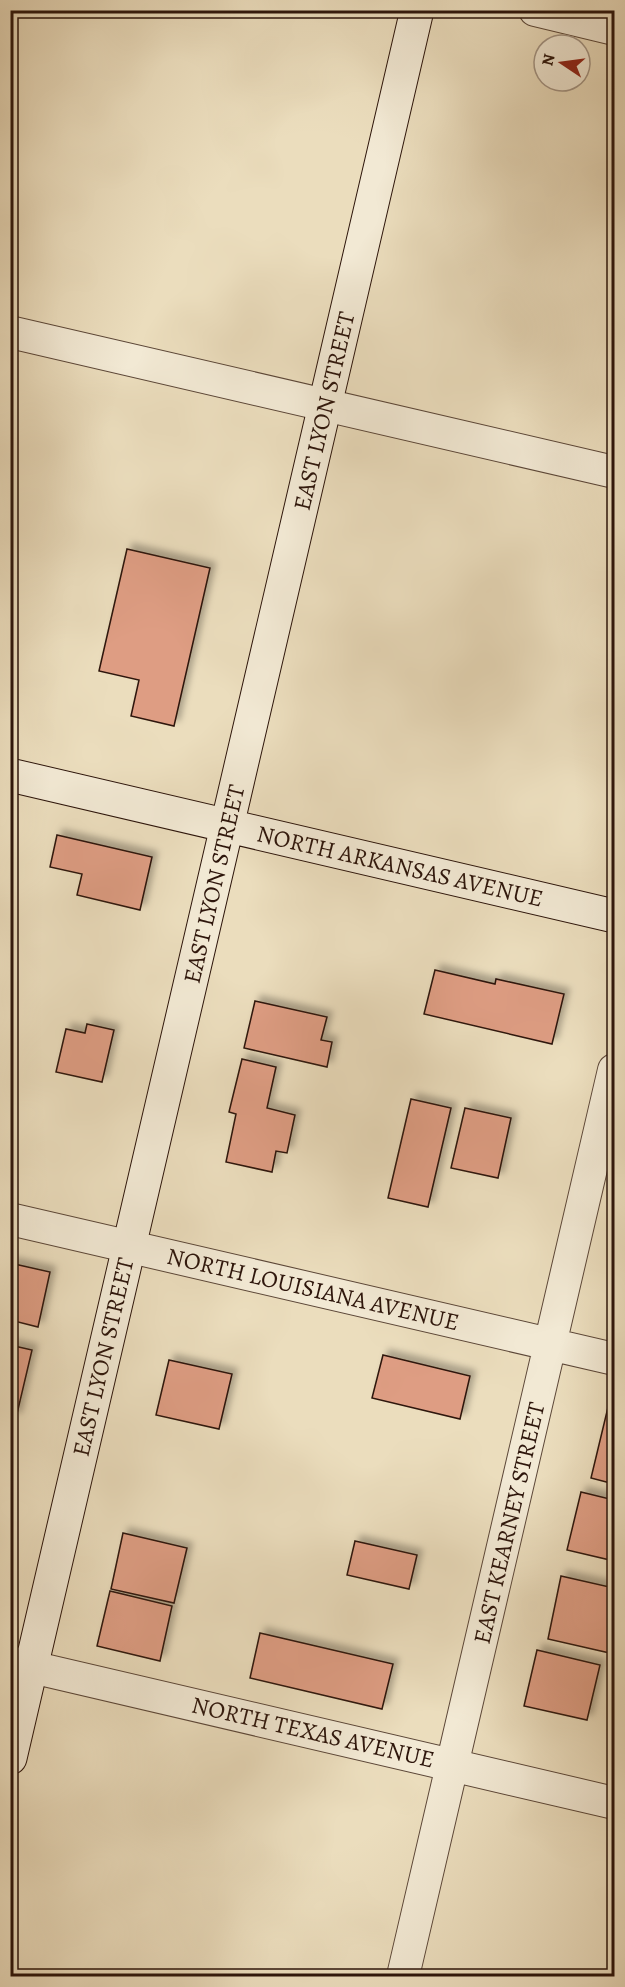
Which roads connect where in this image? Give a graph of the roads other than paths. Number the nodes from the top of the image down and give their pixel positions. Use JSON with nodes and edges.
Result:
{"nodes":[{"id":1,"x":417,"y":10,"type":"edge"},
{"id":2,"x":535,"y":10,"type":"edge"},
{"id":3,"x":615,"y":29,"type":"edge"},
{"id":4,"x":10,"y":332,"type":"edge"},
{"id":5,"x":325,"y":405,"type":"junction"},
{"id":6,"x":615,"y":472,"type":"edge"},
{"id":7,"x":10,"y":775,"type":"edge"},
{"id":8,"x":227,"y":826,"type":"junction"},
{"id":9,"x":615,"y":916,"type":"edge"},
{"id":10,"x":615,"y":1070,"type":"edge"},
{"id":11,"x":10,"y":1219,"type":"edge"},
{"id":12,"x":129,"y":1246,"type":"junction"},
{"id":13,"x":551,"y":1344,"type":"junction"},
{"id":14,"x":615,"y":1359,"type":"edge"},
{"id":15,"x":21,"y":1664,"type":"edge"},
{"id":16,"x":10,"y":1758,"type":"edge"},
{"id":17,"x":453,"y":1765,"type":"junction"},
{"id":18,"x":615,"y":1803,"type":"edge"},
{"id":19,"x":404,"y":1977,"type":"edge"}],
"edges":[{"from":1,"to":5,"type":"main road","name":"EAST LYON STREET"},
{"from":2,"to":3,"type":"street"},
{"from":4,"to":5,"type":"street"},
{"from":5,"to":6,"type":"street"},
{"from":5,"to":8,"type":"main road","name":"EAST LYON STREET"},
{"from":7,"to":8,"type":"main road","name":"NORTH ARKANSAS AVENUE"},
{"from":8,"to":9,"type":"main road","name":"NORTH ARKANSAS AVENUE"},
{"from":8,"to":12,"type":"main road","name":"EAST LYON STREET"},
{"from":10,"to":13,"type":"street","name":"EAST KEARNEY STREET"},
{"from":11,"to":12,"type":"street","name":"NORTH LOUISIANA AVENUE"},
{"from":12,"to":13,"type":"street","name":"NORTH LOUISIANA AVENUE"},
{"from":12,"to":15,"type":"main road","name":"EAST LYON STREET"},
{"from":13,"to":14,"type":"street","name":"NORTH LOUISIANA AVENUE"},
{"from":13,"to":17,"type":"street","name":"EAST KEARNEY STREET"},
{"from":15,"to":16,"type":"main road","name":"EAST LYON STREET"},
{"from":15,"to":17,"type":"street","name":"NORTH TEXAS AVENUE"},
{"from":17,"to":18,"type":"street","name":"NORTH TEXAS AVENUE"},
{"from":17,"to":19,"type":"street","name":"EAST KEARNEY STREET"}]}
